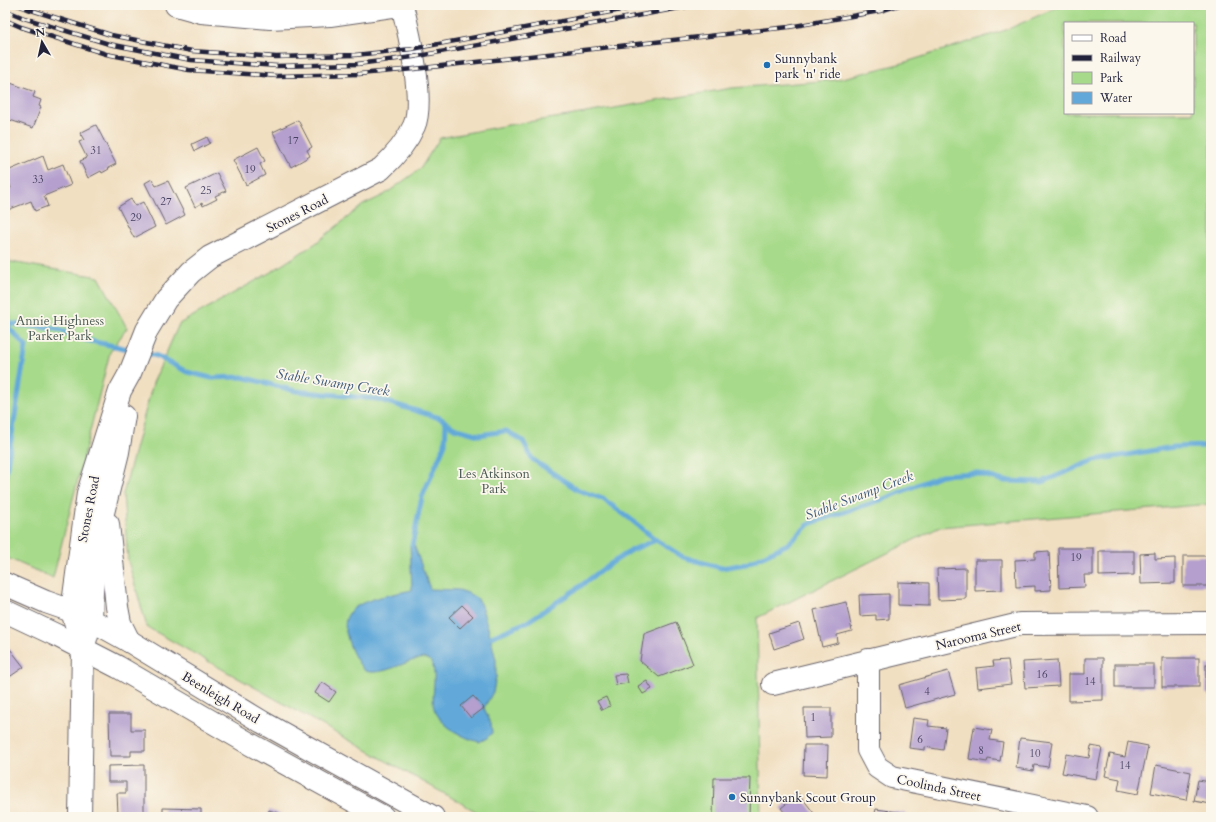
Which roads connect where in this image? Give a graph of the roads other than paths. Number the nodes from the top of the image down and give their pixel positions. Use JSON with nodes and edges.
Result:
{"nodes":[{"id":1,"x":176,"y":5,"type":"edge"},
{"id":2,"x":401,"y":5,"type":"edge"},
{"id":3,"x":420,"y":5,"type":"edge"},
{"id":4,"x":410,"y":35,"type":"junction"},
{"id":5,"x":130,"y":373,"type":"junction"},
{"id":6,"x":107,"y":501,"type":"junction"},
{"id":7,"x":5,"y":584,"type":"edge"},
{"id":8,"x":5,"y":611,"type":"edge"},
{"id":9,"x":81,"y":615,"type":"junction"},
{"id":10,"x":1211,"y":623,"type":"edge"},
{"id":11,"x":129,"y":641,"type":"junction"},
{"id":12,"x":83,"y":649,"type":"junction"},
{"id":13,"x":868,"y":660,"type":"junction"},
{"id":14,"x":773,"y":684,"type":"dead end"},
{"id":15,"x":1079,"y":816,"type":"edge"},
{"id":16,"x":80,"y":817,"type":"edge"},
{"id":17,"x":382,"y":817,"type":"edge"},
{"id":18,"x":433,"y":817,"type":"edge"}],
"edges":[{"from":1,"to":2,"type":"street"},
{"from":2,"to":4,"type":"street","name":"Stones Road"},
{"from":3,"to":4,"type":"street","name":"Stones Road"},
{"from":4,"to":5,"type":"street","name":"Stones Road"},
{"from":5,"to":6,"type":"street","name":"Stones Road"},
{"from":5,"to":9,"type":"street","name":"Stones Road"},
{"from":6,"to":9,"type":"street","name":"Stones Road"},
{"from":6,"to":11,"type":"street","name":"Stones Road"},
{"from":7,"to":9,"type":"street","name":"Beenleigh Road"},
{"from":8,"to":12,"type":"street","name":"Beenleigh Road"},
{"from":9,"to":11,"type":"street","name":"Beenleigh Road"},
{"from":9,"to":12,"type":"street","name":"Stones Road"},
{"from":10,"to":13,"type":"street","name":"Narooma Street"},
{"from":11,"to":18,"type":"street","name":"Beenleigh Road"},
{"from":12,"to":16,"type":"street","name":"Stones Road"},
{"from":12,"to":17,"type":"street","name":"Beenleigh Road"},
{"from":13,"to":14,"type":"street","name":"Narooma Street"},
{"from":13,"to":15,"type":"street","name":"Coolinda Street"}]}
